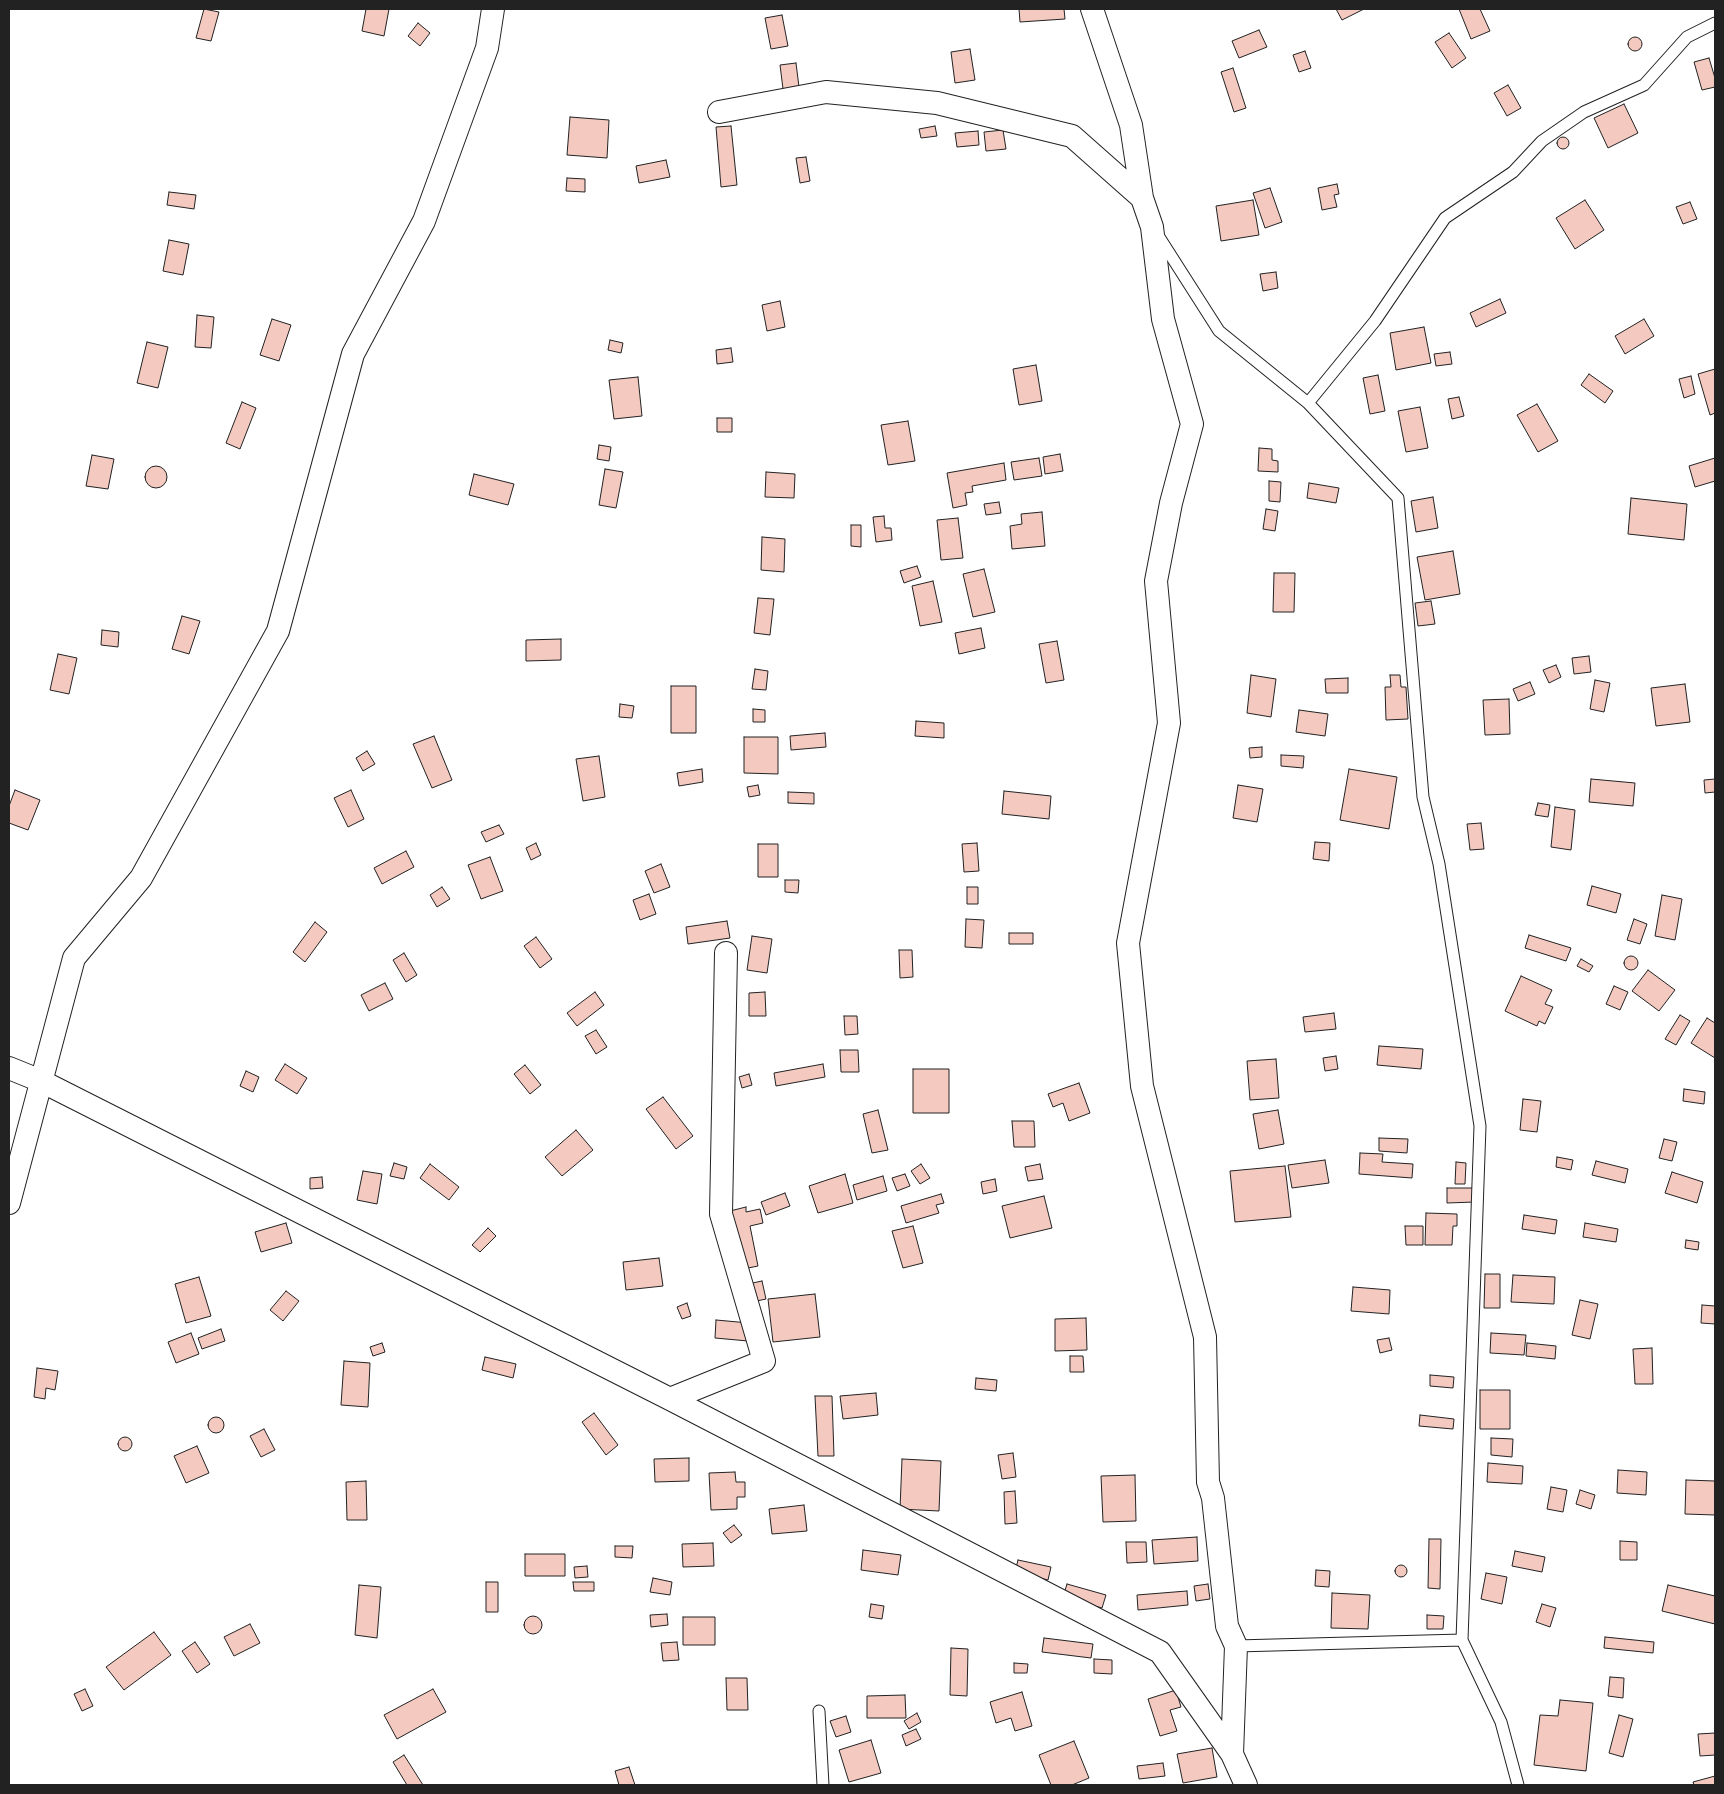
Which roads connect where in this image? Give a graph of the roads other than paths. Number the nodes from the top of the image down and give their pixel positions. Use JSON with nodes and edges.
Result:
{"nodes":[{"id":1,"x":493,"y":9,"type":"edge"},
{"id":2,"x":1092,"y":9,"type":"edge"},
{"id":3,"x":1715,"y":23,"type":"edge"},
{"id":4,"x":719,"y":112,"type":"dead end"},
{"id":5,"x":1142,"y":198,"type":"junction"},
{"id":6,"x":1152,"y":227,"type":"junction"},
{"id":7,"x":1308,"y":402,"type":"junction"},
{"id":8,"x":726,"y":953,"type":"dead end"},
{"id":9,"x":9,"y":1068,"type":"edge"},
{"id":10,"x":40,"y":1081,"type":"junction"},
{"id":11,"x":9,"y":1203,"type":"edge"},
{"id":12,"x":670,"y":1399,"type":"junction"},
{"id":13,"x":1462,"y":1640,"type":"junction"},
{"id":14,"x":1236,"y":1646,"type":"junction"},
{"id":15,"x":819,"y":1711,"type":"dead end"},
{"id":16,"x":1232,"y":1754,"type":"junction"},
{"id":17,"x":822,"y":1785,"type":"edge"},
{"id":18,"x":1246,"y":1785,"type":"edge"},
{"id":19,"x":1518,"y":1785,"type":"edge"}],
"edges":[{"from":1,"to":10,"type":"street"},
{"from":2,"to":5,"type":"street"},
{"from":3,"to":7,"type":"lane"},
{"from":4,"to":5,"type":"street"},
{"from":5,"to":6,"type":"street"},
{"from":6,"to":7,"type":"lane"},
{"from":6,"to":14,"type":"street"},
{"from":7,"to":13,"type":"lane"},
{"from":8,"to":12,"type":"street"},
{"from":9,"to":10,"type":"street"},
{"from":10,"to":11,"type":"street"},
{"from":10,"to":12,"type":"street"},
{"from":12,"to":16,"type":"street"},
{"from":13,"to":14,"type":"lane"},
{"from":13,"to":19,"type":"lane"},
{"from":14,"to":16,"type":"street"},
{"from":15,"to":17,"type":"lane"},
{"from":16,"to":18,"type":"street"}]}
